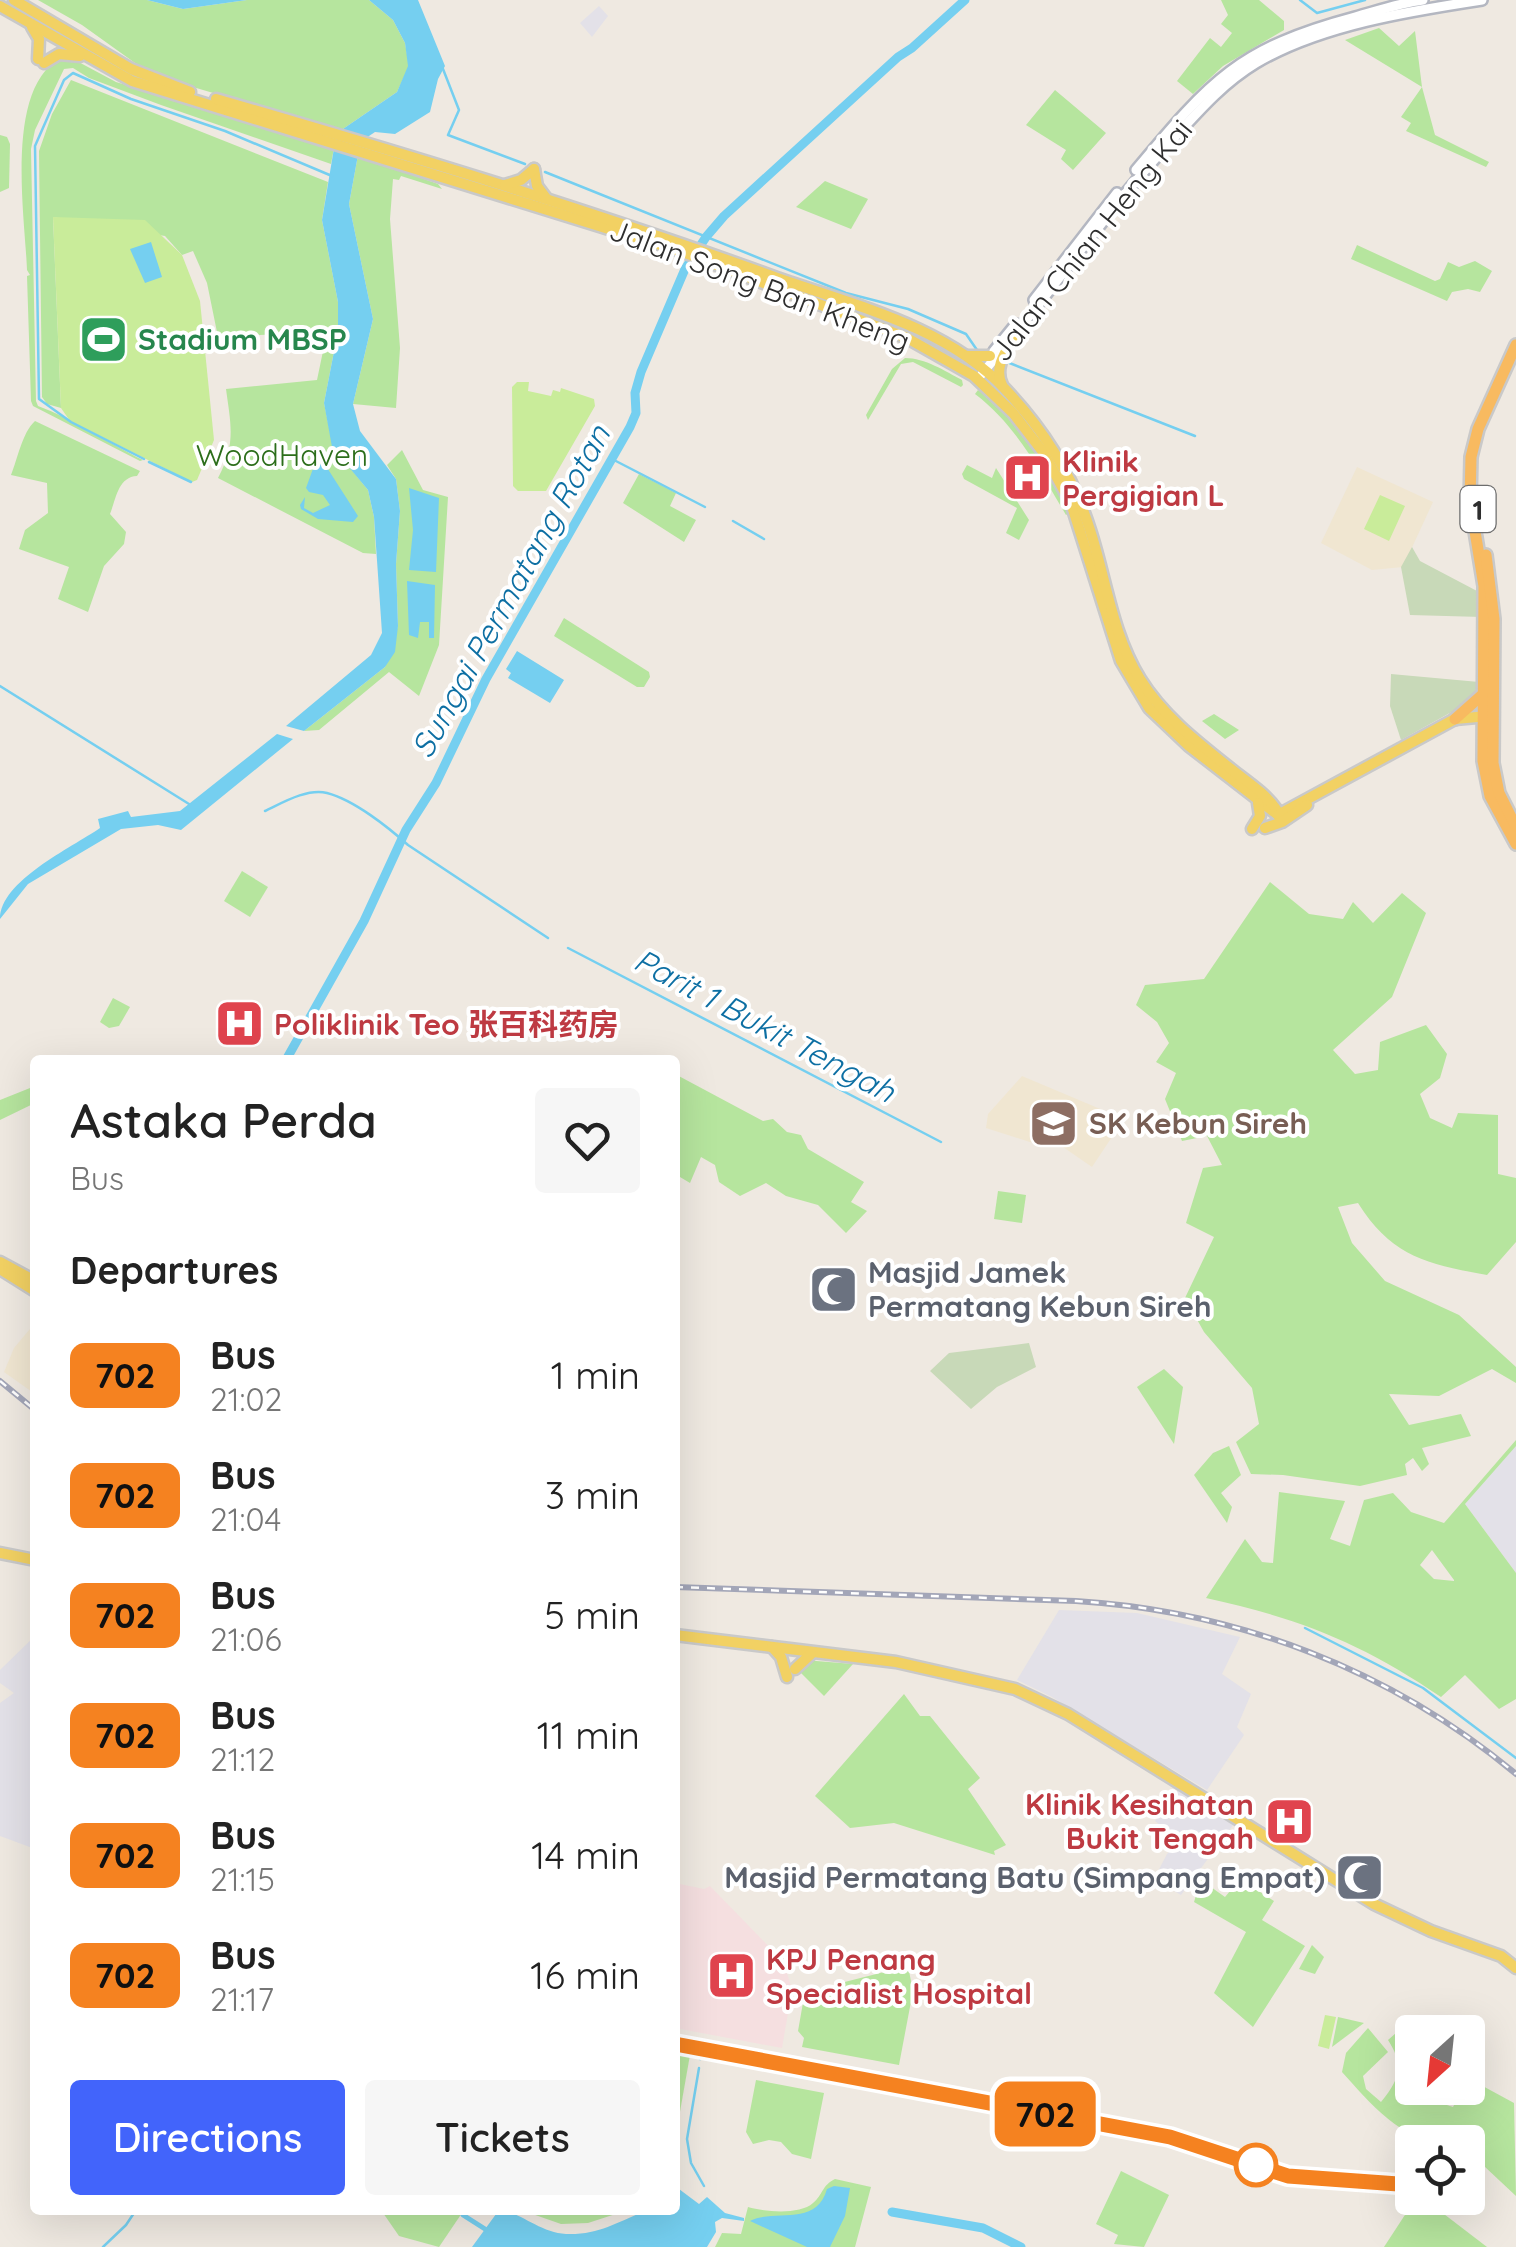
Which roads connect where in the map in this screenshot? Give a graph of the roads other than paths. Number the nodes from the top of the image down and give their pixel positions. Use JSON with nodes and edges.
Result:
{"nodes":[{"id":1,"x":14,"y":0,"type":"edge"},
{"id":2,"x":1423,"y":0,"type":"edge"},
{"id":3,"x":1482,"y":0,"type":"edge"},
{"id":4,"x":0,"y":6,"type":"edge"},
{"id":5,"x":29,"y":25,"type":"junction"},
{"id":6,"x":86,"y":58,"type":"junction"},
{"id":7,"x":1200,"y":95,"type":"junction"},
{"id":8,"x":1184,"y":96,"type":"dead end"},
{"id":9,"x":1204,"y":116,"type":"dead end"},
{"id":10,"x":1190,"y":118,"type":"junction"},
{"id":11,"x":328,"y":137,"type":"junction"},
{"id":12,"x":377,"y":152,"type":"junction"},
{"id":13,"x":504,"y":185,"type":"junction"},
{"id":14,"x":546,"y":198,"type":"junction"},
{"id":15,"x":684,"y":248,"type":"junction"},
{"id":16,"x":703,"y":255,"type":"junction"},
{"id":17,"x":1017,"y":332,"type":"junction"},
{"id":18,"x":1516,"y":346,"type":"edge"},
{"id":19,"x":962,"y":354,"type":"junction"},
{"id":20,"x":990,"y":356,"type":"junction"},
{"id":21,"x":1516,"y":364,"type":"edge"},
{"id":22,"x":979,"y":374,"type":"junction"},
{"id":23,"x":1002,"y":387,"type":"junction"},
{"id":24,"x":1483,"y":694,"type":"junction"},
{"id":25,"x":1488,"y":716,"type":"junction"},
{"id":26,"x":1456,"y":719,"type":"junction"},
{"id":27,"x":1482,"y":741,"type":"junction"},
{"id":28,"x":1256,"y":794,"type":"junction"},
{"id":29,"x":1304,"y":803,"type":"junction"},
{"id":30,"x":1265,"y":828,"type":"dead end"},
{"id":31,"x":1516,"y":828,"type":"edge"},
{"id":32,"x":1252,"y":829,"type":"dead end"},
{"id":33,"x":1516,"y":844,"type":"edge"},
{"id":34,"x":0,"y":1266,"type":"edge"},
{"id":35,"x":30,"y":1279,"type":"edge"},
{"id":36,"x":30,"y":1287,"type":"edge"},
{"id":37,"x":0,"y":1551,"type":"edge"},
{"id":38,"x":30,"y":1556,"type":"edge"},
{"id":39,"x":680,"y":1636,"type":"edge"},
{"id":40,"x":772,"y":1646,"type":"junction"},
{"id":41,"x":812,"y":1654,"type":"junction"},
{"id":42,"x":856,"y":1656,"type":"junction"},
{"id":43,"x":1501,"y":1956,"type":"junction"},
{"id":44,"x":1516,"y":1958,"type":"edge"},
{"id":45,"x":1516,"y":1968,"type":"edge"}],
"edges":[{"from":1,"to":11,"type":"main road","name":"Jalan Song Ban Kheng"},
{"from":2,"to":7,"type":"main road","name":"Jalan Chian Heng Kai"},
{"from":3,"to":10,"type":"main road","name":"Jalan Chian Heng Kai"},
{"from":4,"to":5,"type":"main road","name":"Jalan Song Ban Kheng"},
{"from":5,"to":6,"type":"main road","name":"Jalan Song Ban Kheng"},
{"from":5,"to":6,"type":"main road"},
{"from":6,"to":11,"type":"main road","name":"Jalan Song Ban Kheng"},
{"from":7,"to":8,"type":"main road"},
{"from":7,"to":20,"type":"main road","name":"Jalan Chian Heng Kai"},
{"from":9,"to":10,"type":"main road"},
{"from":10,"to":17,"type":"main road","name":"Jalan Chian Heng Kai"},
{"from":11,"to":12,"type":"main road","name":"Jalan Song Ban Kheng"},
{"from":12,"to":13,"type":"main road","name":"Jalan Song Ban Kheng"},
{"from":12,"to":15,"type":"main road","name":"Jalan Song Ban Kheng"},
{"from":13,"to":14,"type":"main road","name":"Jalan Song Ban Kheng"},
{"from":13,"to":14,"type":"main road"},
{"from":14,"to":15,"type":"main road","name":"Jalan Song Ban Kheng"},
{"from":15,"to":16,"type":"main road","name":"Jalan Song Ban Kheng"},
{"from":16,"to":19,"type":"main road","name":"Jalan Song Ban Kheng"},
{"from":16,"to":22,"type":"main road","name":"Jalan Song Ban Kheng"},
{"from":17,"to":22,"type":"main road","name":"Jalan Chian Heng Kai"},
{"from":17,"to":23,"type":"main road"},
{"from":18,"to":24,"type":"highway","number":"1"},
{"from":19,"to":20,"type":"main road"},
{"from":19,"to":22,"type":"main road","name":"Jalan Song Ban Kheng"},
{"from":20,"to":22,"type":"main road","name":"Jalan Chian Heng Kai"},
{"from":21,"to":25,"type":"highway","number":"1"},
{"from":22,"to":23,"type":"main road","name":"Jalan Song Ban Kheng"},
{"from":22,"to":28,"type":"main road","name":"Jalan Song Ban Kheng"},
{"from":23,"to":28,"type":"main road","name":"Jalan Song Ban Kheng"},
{"from":24,"to":25,"type":"highway","number":"1"},
{"from":24,"to":26,"type":"highway"},
{"from":25,"to":26,"type":"main road"},
{"from":25,"to":27,"type":"highway","number":"1"},
{"from":25,"to":31,"type":"highway","number":"1"},
{"from":26,"to":27,"type":"highway"},
{"from":26,"to":29,"type":"main road"},
{"from":27,"to":33,"type":"highway","number":"1"},
{"from":28,"to":29,"type":"main road"},
{"from":28,"to":29,"type":"main road","name":"Jalan Song Ban Kheng"},
{"from":28,"to":32,"type":"main road"},
{"from":29,"to":30,"type":"main road"},
{"from":34,"to":35,"type":"main road"},
{"from":34,"to":36,"type":"main road"},
{"from":37,"to":38,"type":"main road"},
{"from":39,"to":40,"type":"main road"},
{"from":40,"to":41,"type":"main road"},
{"from":40,"to":41,"type":"main road"},
{"from":40,"to":42,"type":"main road"},
{"from":41,"to":42,"type":"main road"},
{"from":42,"to":43,"type":"main road"},
{"from":43,"to":44,"type":"main road"},
{"from":43,"to":45,"type":"main road"}]}
